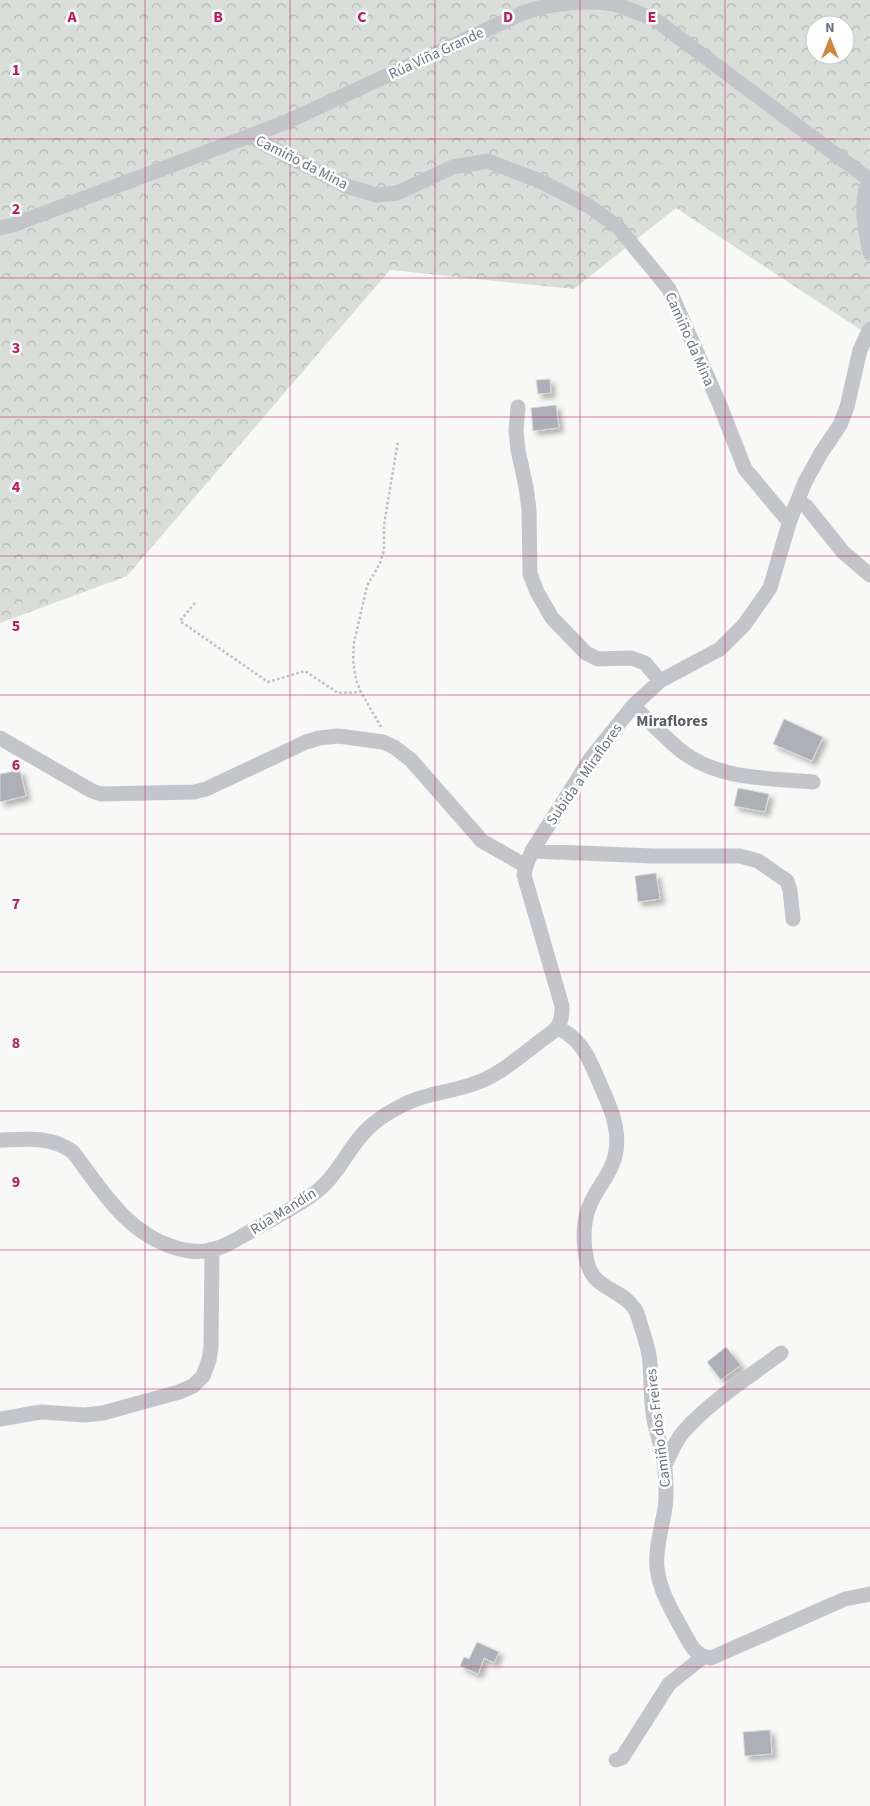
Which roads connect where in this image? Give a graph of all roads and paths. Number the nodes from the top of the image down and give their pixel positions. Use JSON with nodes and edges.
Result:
{"nodes":[{"id":1,"x":249,"y":136,"type":"junction"},
{"id":2,"x":870,"y":181,"type":"edge"},
{"id":3,"x":0,"y":228,"type":"edge"},
{"id":4,"x":870,"y":252,"type":"edge"},
{"id":5,"x":870,"y":329,"type":"edge"},
{"id":6,"x":518,"y":407,"type":"dead end"},
{"id":7,"x":398,"y":440,"type":"dead end"},
{"id":8,"x":798,"y":501,"type":"junction"},
{"id":9,"x":790,"y":520,"type":"junction"},
{"id":10,"x":870,"y":576,"type":"edge"},
{"id":11,"x":195,"y":603,"type":"dead end"},
{"id":12,"x":660,"y":681,"type":"junction"},
{"id":13,"x":361,"y":692,"type":"junction"},
{"id":14,"x":634,"y":706,"type":"junction"},
{"id":15,"x":0,"y":738,"type":"edge"},
{"id":16,"x":383,"y":742,"type":"junction"},
{"id":17,"x":813,"y":782,"type":"dead end"},
{"id":18,"x":532,"y":851,"type":"junction"},
{"id":19,"x":526,"y":866,"type":"junction"},
{"id":20,"x":793,"y":919,"type":"dead end"},
{"id":21,"x":557,"y":1028,"type":"junction"},
{"id":22,"x":0,"y":1140,"type":"edge"},
{"id":23,"x":212,"y":1250,"type":"junction"},
{"id":24,"x":781,"y":1352,"type":"dead end"},
{"id":25,"x":0,"y":1419,"type":"edge"},
{"id":26,"x":665,"y":1465,"type":"junction"},
{"id":27,"x":870,"y":1594,"type":"edge"},
{"id":28,"x":703,"y":1657,"type":"junction"},
{"id":29,"x":616,"y":1760,"type":"dead end"}],
"edges":[{"from":1,"to":2,"type":"street","name":"Rúa Viña Grande"},
{"from":1,"to":3,"type":"street","name":"Rúa Viña Grande"},
{"from":1,"to":9,"type":"street","name":"Camiño da Mina"},
{"from":2,"to":4,"type":"street"},
{"from":5,"to":8,"type":"street","name":"Subida a Miraflores"},
{"from":6,"to":12,"type":"street"},
{"from":7,"to":13,"type":"path"},
{"from":8,"to":9,"type":"street","name":"Subida a Miraflores"},
{"from":8,"to":10,"type":"street"},
{"from":9,"to":12,"type":"street","name":"Subida a Miraflores"},
{"from":11,"to":13,"type":"path"},
{"from":12,"to":14,"type":"street","name":"Subida a Miraflores"},
{"from":13,"to":16,"type":"path"},
{"from":14,"to":17,"type":"street"},
{"from":14,"to":18,"type":"street","name":"Subida a Miraflores"},
{"from":15,"to":16,"type":"street"},
{"from":16,"to":19,"type":"street"},
{"from":18,"to":19,"type":"street","name":"Subida a Miraflores"},
{"from":18,"to":20,"type":"street"},
{"from":19,"to":21,"type":"street","name":"Subida a Miraflores"},
{"from":21,"to":23,"type":"street","name":"Rúa Mandín"},
{"from":21,"to":26,"type":"street","name":"Camiño dos Freires"},
{"from":22,"to":23,"type":"street","name":"Rúa Mandín"},
{"from":23,"to":25,"type":"street"},
{"from":24,"to":26,"type":"street"},
{"from":26,"to":28,"type":"street","name":"Camiño dos Freires"},
{"from":27,"to":28,"type":"street"},
{"from":28,"to":29,"type":"street"}]}
